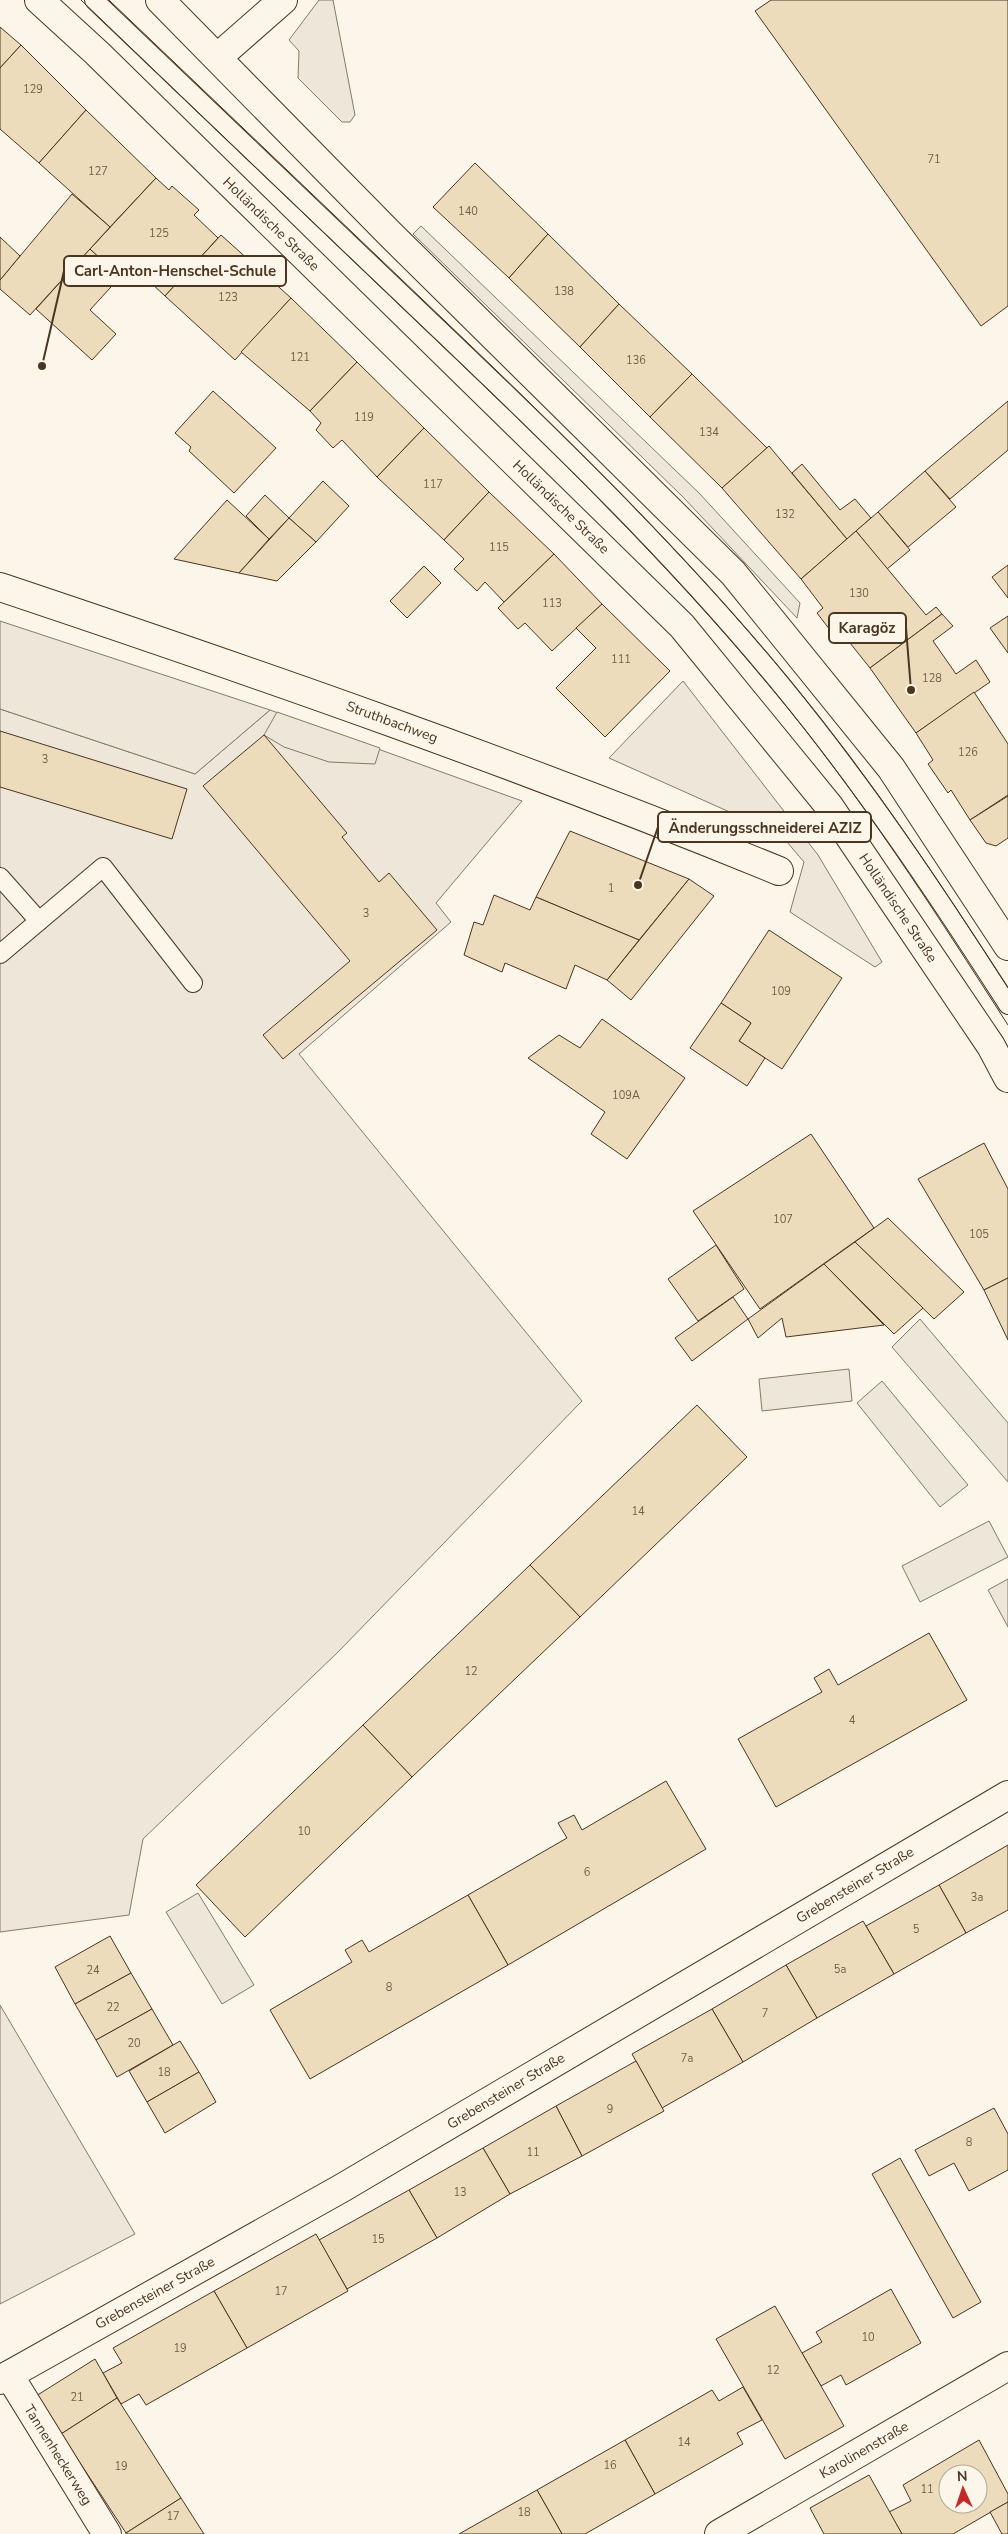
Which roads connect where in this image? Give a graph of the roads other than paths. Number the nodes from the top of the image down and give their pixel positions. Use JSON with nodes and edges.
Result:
{"nodes":[{"id":1,"x":39,"y":0,"type":"edge"},
{"id":2,"x":94,"y":0,"type":"edge"},
{"id":3,"x":160,"y":0,"type":"edge"},
{"id":4,"x":283,"y":0,"type":"edge"},
{"id":5,"x":218,"y":57,"type":"junction"},
{"id":6,"x":0,"y":587,"type":"edge"},
{"id":7,"x":779,"y":871,"type":"dead end"},
{"id":8,"x":0,"y":877,"type":"edge"},
{"id":9,"x":39,"y":921,"type":"junction"},
{"id":10,"x":1008,"y":946,"type":"edge"},
{"id":11,"x":0,"y":954,"type":"edge"},
{"id":12,"x":193,"y":983,"type":"dead end"},
{"id":13,"x":1008,"y":1005,"type":"edge"},
{"id":14,"x":1008,"y":1078,"type":"edge"},
{"id":15,"x":1008,"y":1794,"type":"edge"},
{"id":16,"x":1008,"y":2366,"type":"edge"},
{"id":17,"x":5,"y":2378,"type":"edge"},
{"id":18,"x":107,"y":2534,"type":"edge"},
{"id":19,"x":719,"y":2534,"type":"edge"}],
"edges":[{"from":1,"to":14,"type":"main road","name":"Holländische Straße"},
{"from":2,"to":13,"type":"lane"},
{"from":3,"to":5,"type":"main road"},
{"from":4,"to":5,"type":"main road"},
{"from":5,"to":10,"type":"main road"},
{"from":6,"to":7,"type":"main road","name":"Struthbachweg"},
{"from":8,"to":9,"type":"lane"},
{"from":9,"to":11,"type":"lane"},
{"from":9,"to":12,"type":"lane"},
{"from":15,"to":17,"type":"main road","name":"Grebensteiner Straße"},
{"from":16,"to":19,"type":"main road","name":"Karolinenstraße"},
{"from":17,"to":18,"type":"main road","name":"Tannenheckerweg"}]}
